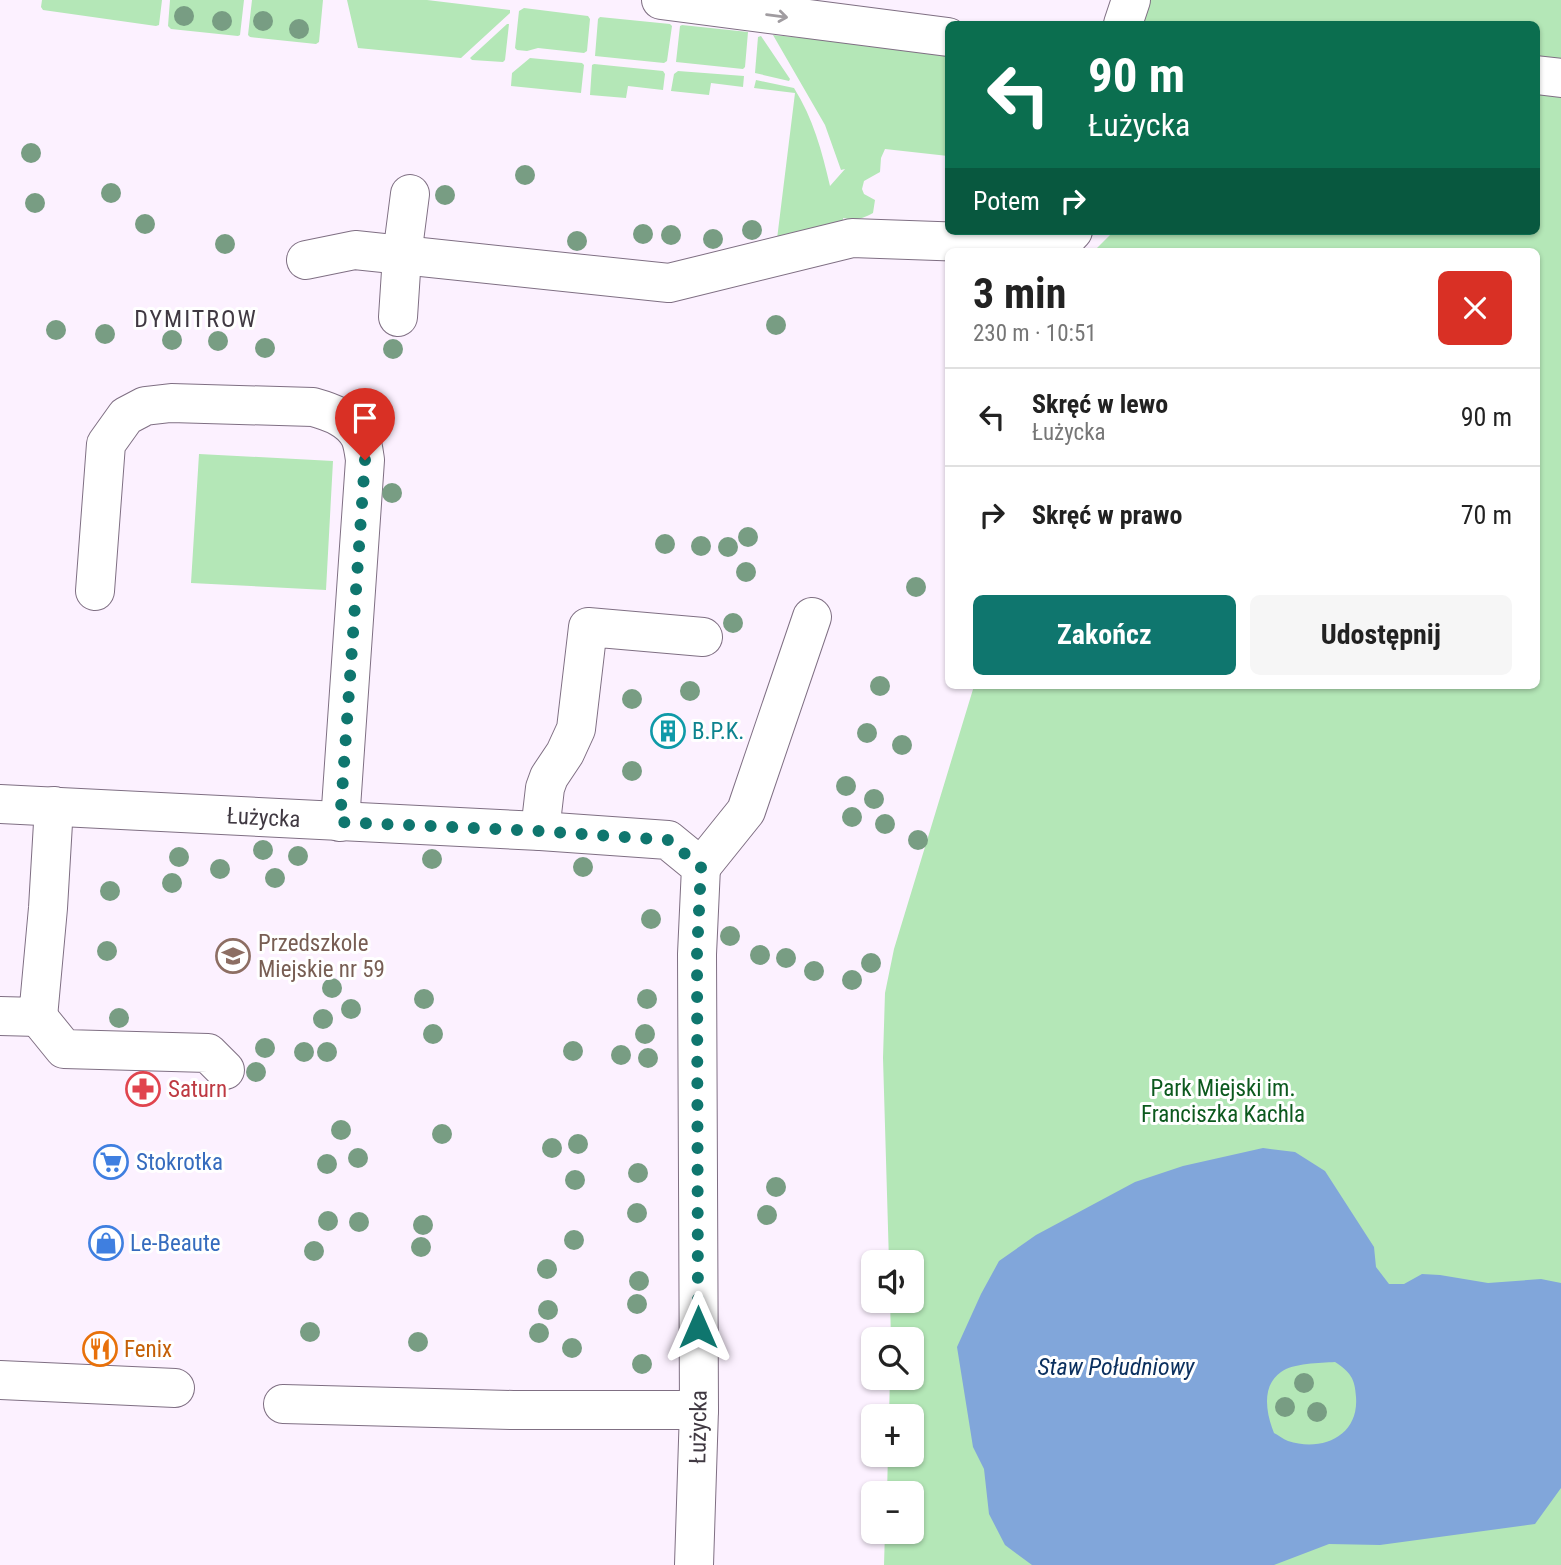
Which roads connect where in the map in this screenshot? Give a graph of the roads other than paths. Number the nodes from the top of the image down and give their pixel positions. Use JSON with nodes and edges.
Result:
{"nodes":[{"id":1,"x":661,"y":0,"type":"edge"},
{"id":2,"x":1131,"y":0,"type":"edge"},
{"id":3,"x":1125,"y":21,"type":"edge"},
{"id":4,"x":945,"y":37,"type":"edge"},
{"id":5,"x":1540,"y":75,"type":"edge"},
{"id":6,"x":1561,"y":78,"type":"edge"},
{"id":7,"x":410,"y":194,"type":"dead end"},
{"id":8,"x":1069,"y":235,"type":"edge"},
{"id":9,"x":1025,"y":248,"type":"edge"},
{"id":10,"x":1057,"y":248,"type":"edge"},
{"id":11,"x":402,"y":256,"type":"junction"},
{"id":12,"x":306,"y":260,"type":"dead end"},
{"id":13,"x":398,"y":317,"type":"dead end"},
{"id":14,"x":95,"y":591,"type":"dead end"},
{"id":15,"x":812,"y":617,"type":"dead end"},
{"id":16,"x":703,"y":637,"type":"dead end"},
{"id":17,"x":0,"y":804,"type":"edge"},
{"id":18,"x":54,"y":806,"type":"junction"},
{"id":19,"x":340,"y":822,"type":"junction"},
{"id":20,"x":540,"y":831,"type":"junction"},
{"id":21,"x":701,"y":867,"type":"junction"},
{"id":22,"x":0,"y":1016,"type":"edge"},
{"id":23,"x":38,"y":1017,"type":"junction"},
{"id":24,"x":225,"y":1070,"type":"dead end"},
{"id":25,"x":0,"y":1380,"type":"edge"},
{"id":26,"x":175,"y":1388,"type":"dead end"},
{"id":27,"x":283,"y":1404,"type":"dead end"},
{"id":28,"x":699,"y":1410,"type":"junction"},
{"id":29,"x":694,"y":1565,"type":"edge"}],
"edges":[{"from":1,"to":4,"type":"street","one_way":true},
{"from":2,"to":3,"type":"street"},
{"from":5,"to":6,"type":"street"},
{"from":7,"to":11,"type":"street"},
{"from":8,"to":10,"type":"street"},
{"from":9,"to":11,"type":"street"},
{"from":11,"to":12,"type":"street"},
{"from":11,"to":13,"type":"street"},
{"from":14,"to":19,"type":"street"},
{"from":15,"to":21,"type":"street"},
{"from":16,"to":20,"type":"street"},
{"from":17,"to":18,"type":"street","name":"Łużycka"},
{"from":18,"to":19,"type":"street","name":"Łużycka"},
{"from":18,"to":23,"type":"street"},
{"from":19,"to":20,"type":"street","name":"Łużycka"},
{"from":20,"to":21,"type":"street","name":"Łużycka"},
{"from":21,"to":28,"type":"street","name":"Łużycka"},
{"from":22,"to":23,"type":"street"},
{"from":23,"to":24,"type":"street"},
{"from":25,"to":26,"type":"street"},
{"from":27,"to":28,"type":"street"},
{"from":28,"to":29,"type":"street","name":"Łużycka"}]}
